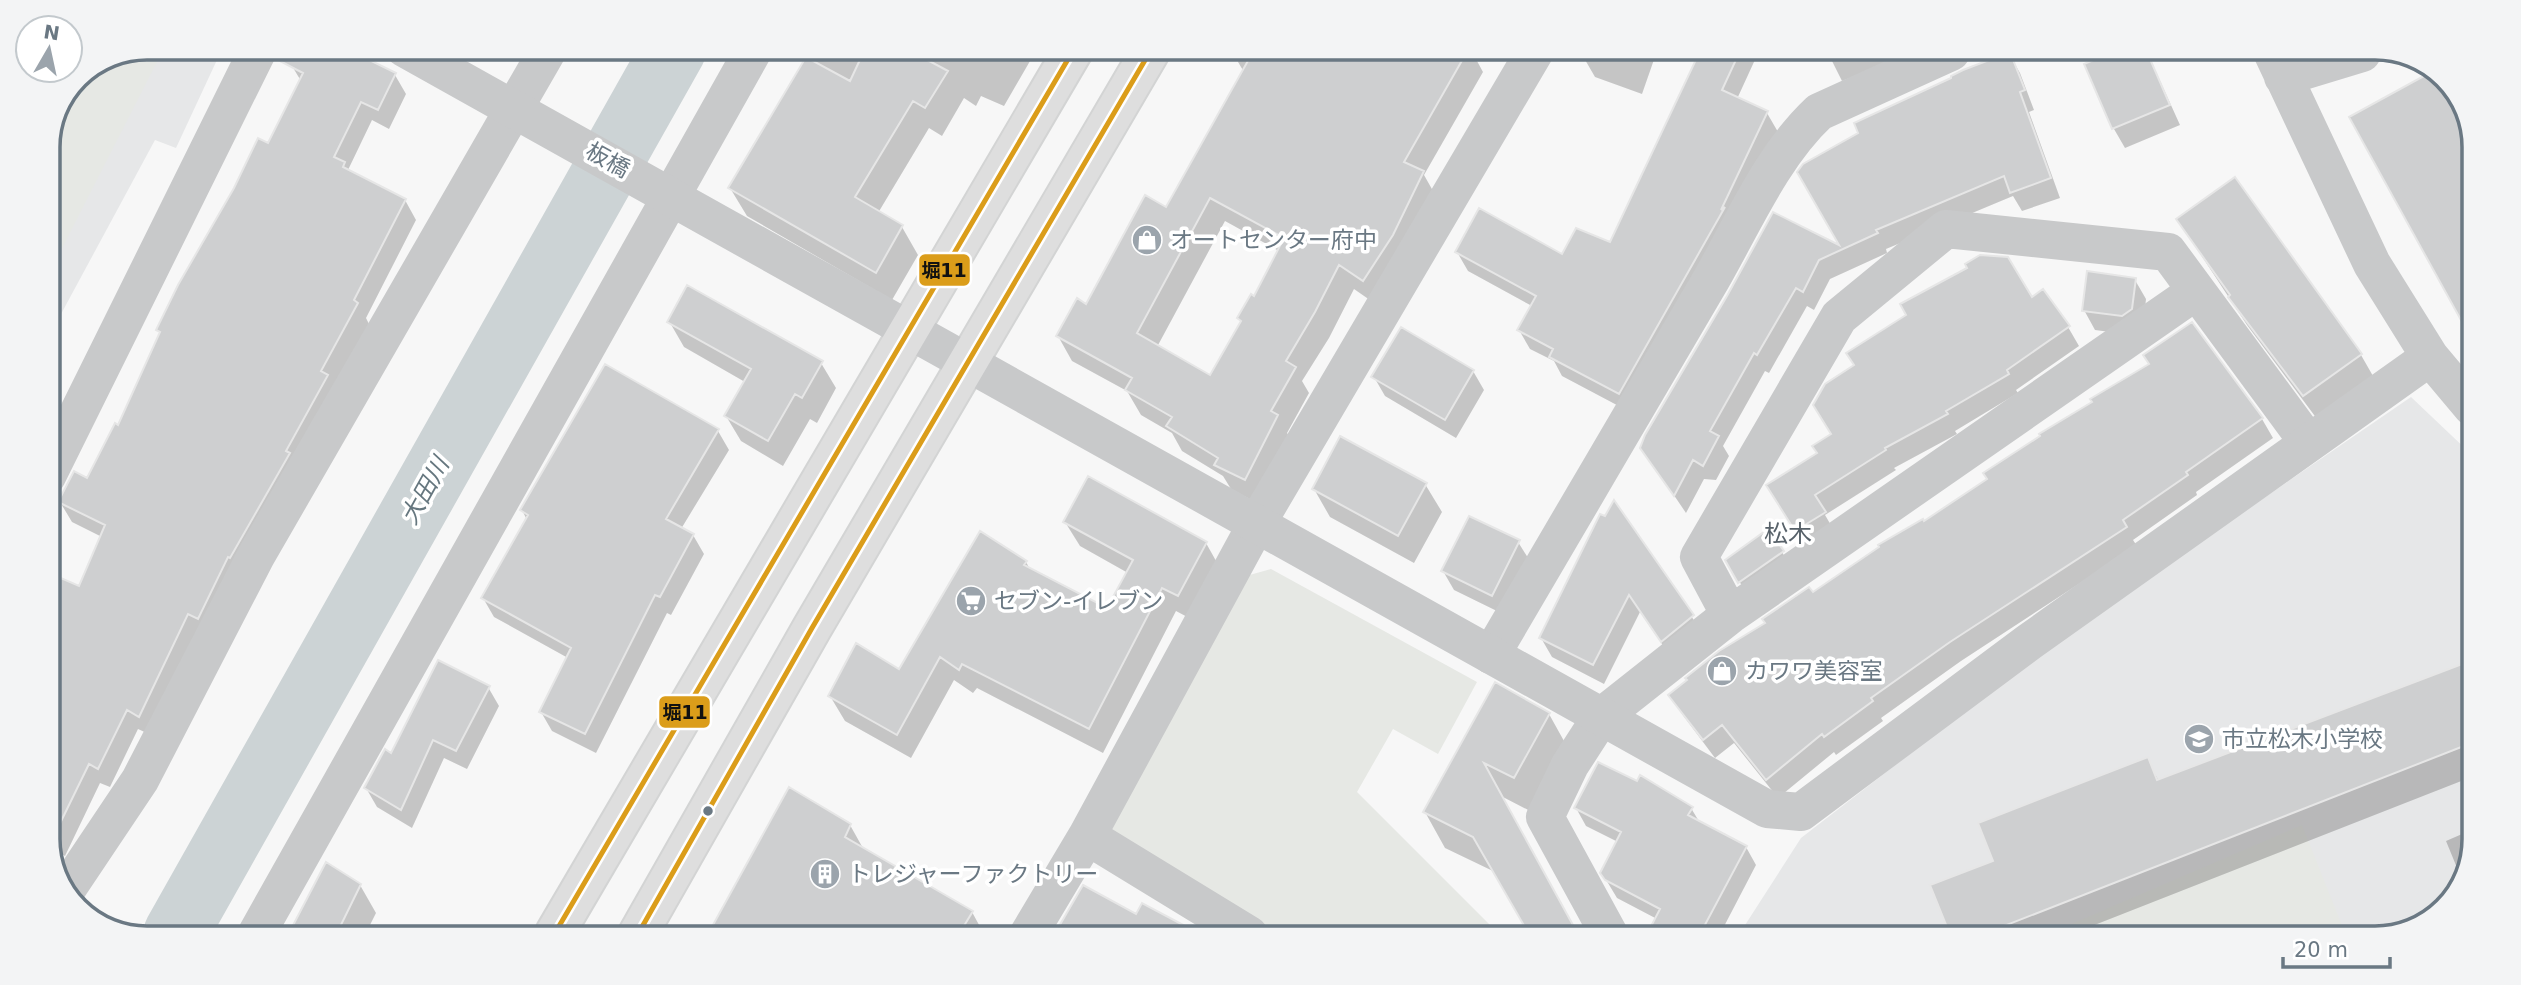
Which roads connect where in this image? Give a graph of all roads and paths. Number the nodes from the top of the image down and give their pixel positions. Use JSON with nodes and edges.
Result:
{"nodes":[{"id":1,"x":253,"y":60,"type":"edge"},
{"id":2,"x":426,"y":60,"type":"edge"},
{"id":3,"x":542,"y":60,"type":"edge"},
{"id":4,"x":746,"y":60,"type":"edge"},
{"id":5,"x":1068,"y":60,"type":"edge"},
{"id":6,"x":1145,"y":60,"type":"edge"},
{"id":7,"x":1530,"y":60,"type":"edge"},
{"id":8,"x":1923,"y":60,"type":"edge"},
{"id":9,"x":2310,"y":60,"type":"edge"},
{"id":10,"x":2278,"y":65,"type":"edge"},
{"id":11,"x":515,"y":109,"type":"junction"},
{"id":12,"x":657,"y":188,"type":"junction"},
{"id":13,"x":2195,"y":292,"type":"junction"},
{"id":14,"x":908,"y":330,"type":"junction"},
{"id":15,"x":2430,"y":357,"type":"junction"},
{"id":16,"x":967,"y":363,"type":"junction"},
{"id":17,"x":2461,"y":394,"type":"edge"},
{"id":18,"x":2308,"y":442,"type":"junction"},
{"id":19,"x":60,"y":450,"type":"edge"},
{"id":20,"x":1256,"y":524,"type":"junction"},
{"id":21,"x":1731,"y":615,"type":"junction"},
{"id":22,"x":1491,"y":655,"type":"junction"},
{"id":23,"x":1601,"y":717,"type":"junction"},
{"id":24,"x":1087,"y":836,"type":"junction"},
{"id":25,"x":71,"y":883,"type":"edge"},
{"id":26,"x":261,"y":926,"type":"edge"},
{"id":27,"x":559,"y":926,"type":"edge"},
{"id":28,"x":643,"y":926,"type":"edge"},
{"id":29,"x":1033,"y":926,"type":"edge"},
{"id":30,"x":1234,"y":926,"type":"edge"},
{"id":31,"x":1605,"y":926,"type":"edge"}],
"edges":[{"from":1,"to":19,"type":"street"},
{"from":2,"to":11,"type":"street","name":"板橋"},
{"from":3,"to":11,"type":"street"},
{"from":4,"to":12,"type":"street"},
{"from":5,"to":14,"type":"main road"},
{"from":6,"to":16,"type":"main road"},
{"from":7,"to":20,"type":"street"},
{"from":8,"to":22,"type":"street"},
{"from":9,"to":10,"type":"street"},
{"from":10,"to":15,"type":"street"},
{"from":11,"to":12,"type":"street","name":"板橋"},
{"from":11,"to":25,"type":"street"},
{"from":12,"to":14,"type":"street","name":"板橋"},
{"from":12,"to":26,"type":"street"},
{"from":13,"to":18,"type":"street"},
{"from":13,"to":21,"type":"street"},
{"from":13,"to":21,"type":"street"},
{"from":14,"to":16,"type":"street","name":"板橋"},
{"from":14,"to":27,"type":"main road"},
{"from":15,"to":17,"type":"street"},
{"from":15,"to":18,"type":"street","name":"板橋"},
{"from":16,"to":20,"type":"street","name":"板橋"},
{"from":16,"to":28,"type":"main road"},
{"from":18,"to":23,"type":"street","name":"板橋"},
{"from":20,"to":22,"type":"street","name":"板橋"},
{"from":20,"to":24,"type":"street"},
{"from":21,"to":23,"type":"street"},
{"from":22,"to":23,"type":"street","name":"板橋"},
{"from":23,"to":31,"type":"street"},
{"from":24,"to":29,"type":"street"},
{"from":24,"to":30,"type":"street"}]}
